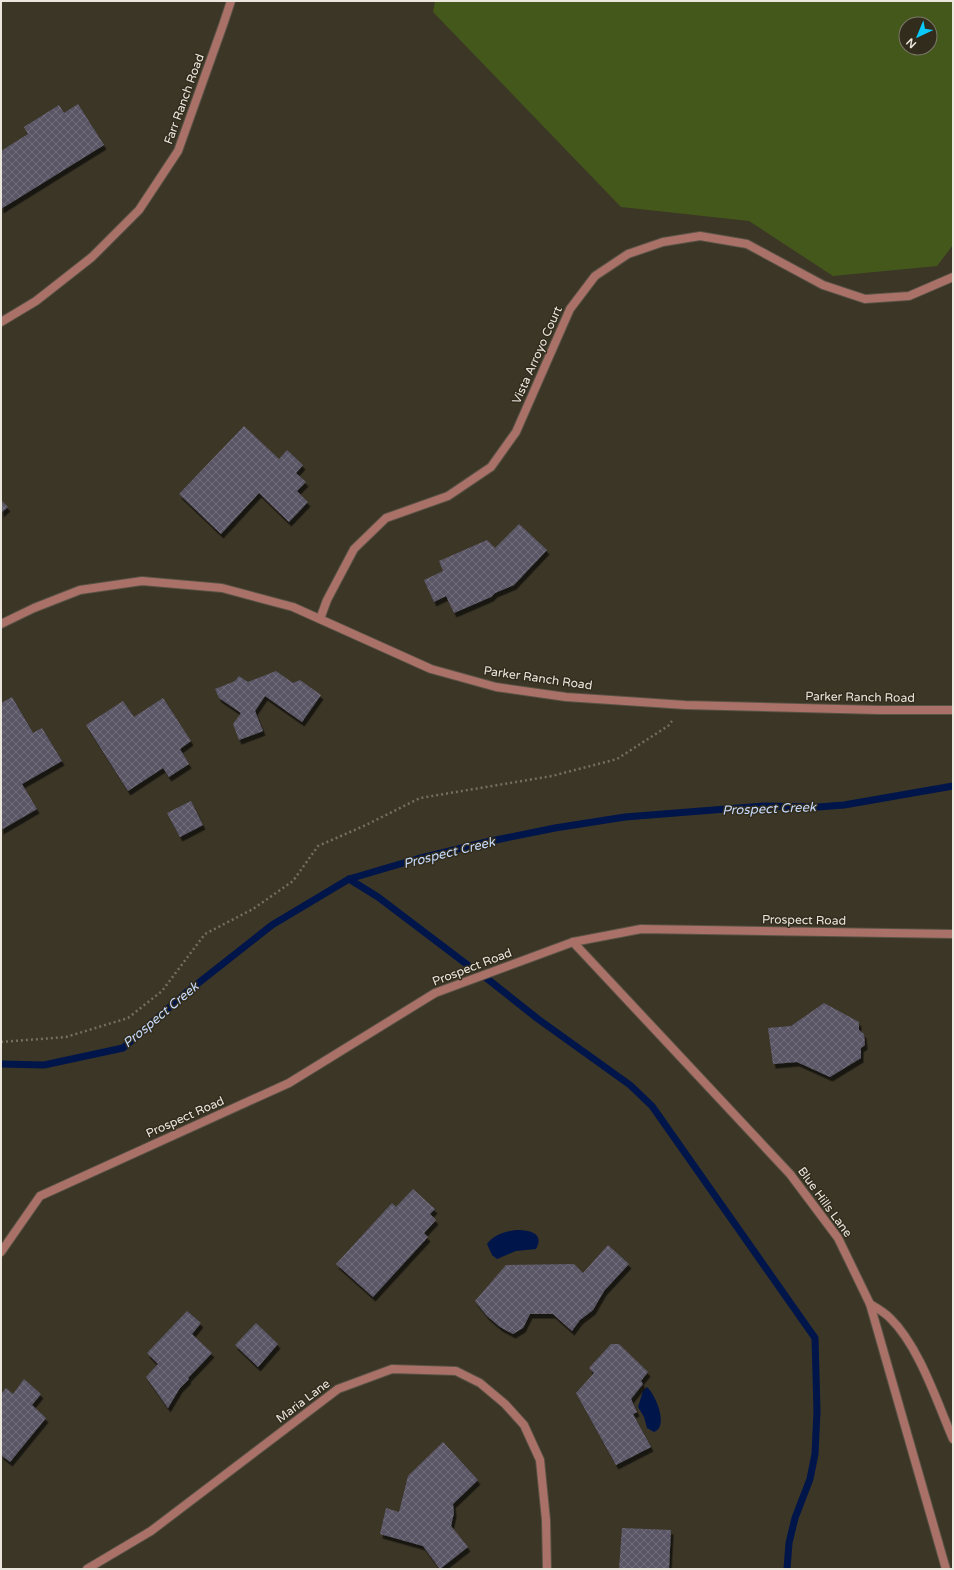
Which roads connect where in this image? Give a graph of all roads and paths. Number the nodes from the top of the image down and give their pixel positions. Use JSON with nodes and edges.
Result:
{"nodes":[{"id":1,"x":231,"y":1,"type":"edge"},
{"id":2,"x":953,"y":277,"type":"edge"},
{"id":3,"x":1,"y":322,"type":"edge"},
{"id":4,"x":320,"y":619,"type":"junction"},
{"id":5,"x":1,"y":624,"type":"edge"},
{"id":6,"x":686,"y":705,"type":"junction"},
{"id":7,"x":953,"y":710,"type":"edge"},
{"id":8,"x":953,"y":934,"type":"edge"},
{"id":9,"x":573,"y":942,"type":"junction"},
{"id":10,"x":1,"y":1042,"type":"edge"},
{"id":11,"x":1,"y":1252,"type":"edge"},
{"id":12,"x":870,"y":1304,"type":"junction"},
{"id":13,"x":953,"y":1439,"type":"edge"},
{"id":14,"x":87,"y":1569,"type":"edge"},
{"id":15,"x":547,"y":1569,"type":"edge"},
{"id":16,"x":946,"y":1569,"type":"edge"}],
"edges":[{"from":1,"to":3,"type":"street","name":"Farr Ranch Road"},
{"from":2,"to":4,"type":"street","name":"Vista Arroyo Court"},
{"from":4,"to":5,"type":"street","name":"Parker Ranch Road"},
{"from":4,"to":6,"type":"street","name":"Parker Ranch Road"},
{"from":6,"to":7,"type":"street","name":"Parker Ranch Road"},
{"from":6,"to":10,"type":"path"},
{"from":8,"to":9,"type":"street","name":"Prospect Road"},
{"from":9,"to":11,"type":"street","name":"Prospect Road"},
{"from":9,"to":12,"type":"street","name":"Blue Hills Lane"},
{"from":12,"to":13,"type":"street"},
{"from":12,"to":16,"type":"street","name":"Blue Hills Lane"},
{"from":14,"to":15,"type":"street","name":"Maria Lane"}]}
